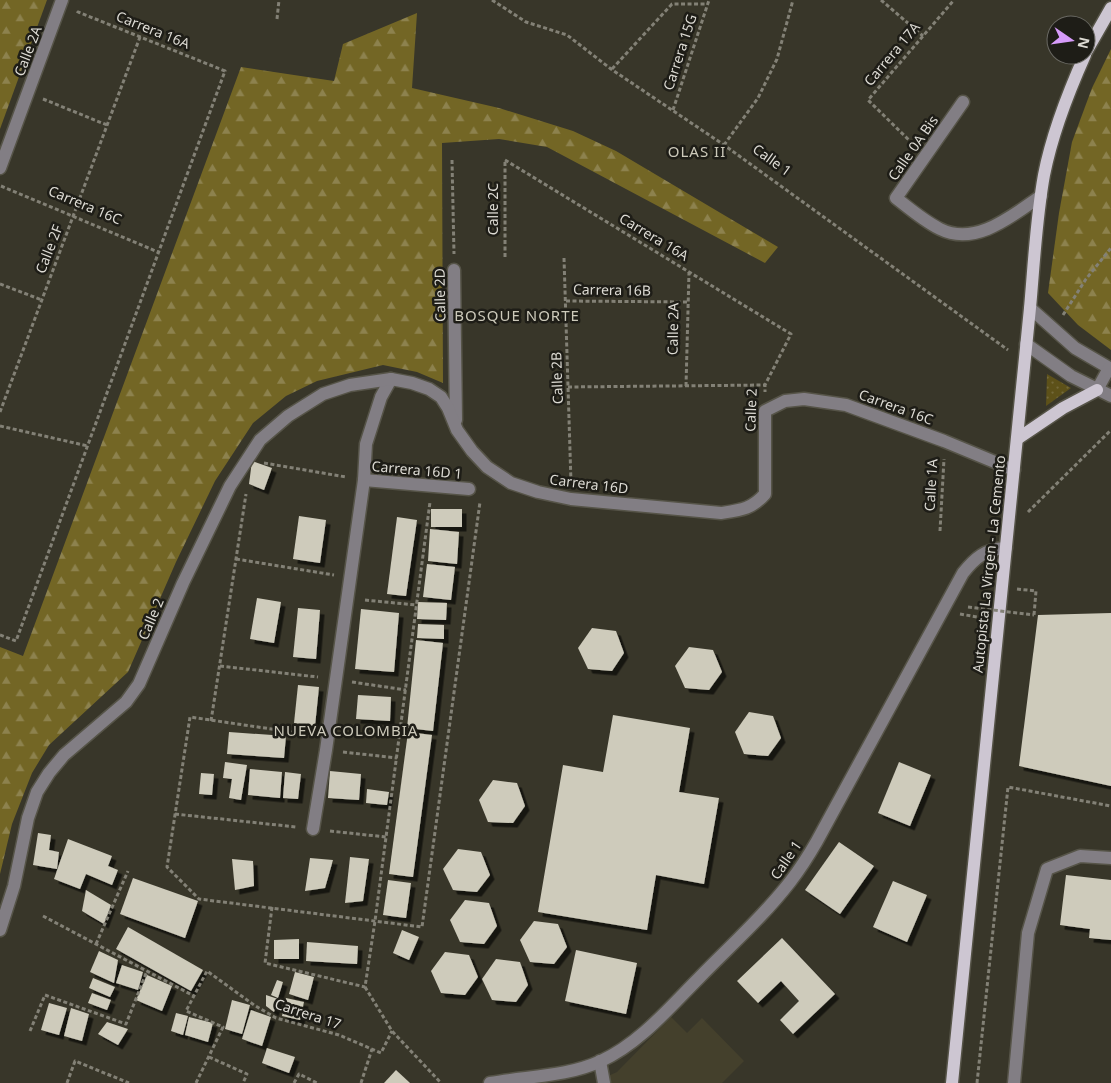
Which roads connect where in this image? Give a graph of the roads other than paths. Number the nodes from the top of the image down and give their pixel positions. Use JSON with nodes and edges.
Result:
{"nodes":[{"id":1,"x":62,"y":0,"type":"edge"},
{"id":2,"x":1111,"y":8,"type":"edge"},
{"id":3,"x":1096,"y":35,"type":"edge"},
{"id":4,"x":1081,"y":65,"type":"edge"},
{"id":5,"x":963,"y":102,"type":"dead end"},
{"id":6,"x":0,"y":168,"type":"edge"},
{"id":7,"x":1041,"y":196,"type":"junction"},
{"id":8,"x":454,"y":270,"type":"road end"},
{"id":9,"x":1030,"y":308,"type":"junction"},
{"id":10,"x":1026,"y":344,"type":"junction"},
{"id":11,"x":1110,"y":369,"type":"edge"},
{"id":12,"x":391,"y":379,"type":"junction"},
{"id":13,"x":1097,"y":390,"type":"junction"},
{"id":14,"x":1111,"y":396,"type":"edge"},
{"id":15,"x":765,"y":411,"type":"joint"},
{"id":16,"x":457,"y":430,"type":"junction"},
{"id":17,"x":1017,"y":439,"type":"junction"},
{"id":18,"x":1014,"y":470,"type":"junction"},
{"id":19,"x":364,"y":480,"type":"junction"},
{"id":20,"x":469,"y":489,"type":"road end"},
{"id":21,"x":765,"y":494,"type":"joint"},
{"id":22,"x":1006,"y":548,"type":"junction"},
{"id":23,"x":313,"y":829,"type":"road end"},
{"id":24,"x":1111,"y":858,"type":"edge"},
{"id":25,"x":0,"y":930,"type":"edge"},
{"id":26,"x":600,"y":1061,"type":"junction"},
{"id":27,"x":490,"y":1083,"type":"edge"},
{"id":28,"x":604,"y":1083,"type":"edge"},
{"id":29,"x":952,"y":1083,"type":"edge"},
{"id":30,"x":1014,"y":1083,"type":"edge"}],
"edges":[{"from":1,"to":6,"type":"street","name":"Calle 2A"},
{"from":2,"to":3,"type":"main road","name":"Autopista La Virgen - La Cemento"},
{"from":4,"to":7,"type":"main road","name":"Autopista La Virgen - La Cemento"},
{"from":5,"to":7,"type":"street","name":"Calle 0A Bis"},
{"from":7,"to":9,"type":"main road","name":"Autopista La Virgen - La Cemento"},
{"from":8,"to":16,"type":"street","name":"Calle 2D"},
{"from":9,"to":10,"type":"main road","name":"Autopista La Virgen - La Cemento"},
{"from":9,"to":11,"type":"street"},
{"from":10,"to":13,"type":"street"},
{"from":10,"to":17,"type":"main road","name":"Autopista La Virgen - La Cemento"},
{"from":11,"to":13,"type":"street"},
{"from":12,"to":16,"type":"street","name":"Carrera 16D"},
{"from":12,"to":19,"type":"street"},
{"from":12,"to":25,"type":"street","name":"Calle 2"},
{"from":13,"to":14,"type":"street"},
{"from":13,"to":17,"type":"main road"},
{"from":15,"to":18,"type":"street","name":"Carrera 16C"},
{"from":15,"to":21,"type":"street","name":"Calle 2"},
{"from":16,"to":21,"type":"street","name":"Carrera 16D"},
{"from":17,"to":18,"type":"main road","name":"Autopista La Virgen - La Cemento"},
{"from":18,"to":22,"type":"main road","name":"Autopista La Virgen - La Cemento"},
{"from":19,"to":20,"type":"street","name":"Carrera 16D 1"},
{"from":19,"to":23,"type":"street"},
{"from":22,"to":26,"type":"street","name":"Calle 1"},
{"from":22,"to":29,"type":"main road","name":"Autopista La Virgen - La Cemento"},
{"from":24,"to":30,"type":"street"},
{"from":26,"to":27,"type":"street","name":"Calle 1"},
{"from":26,"to":28,"type":"street"}]}
